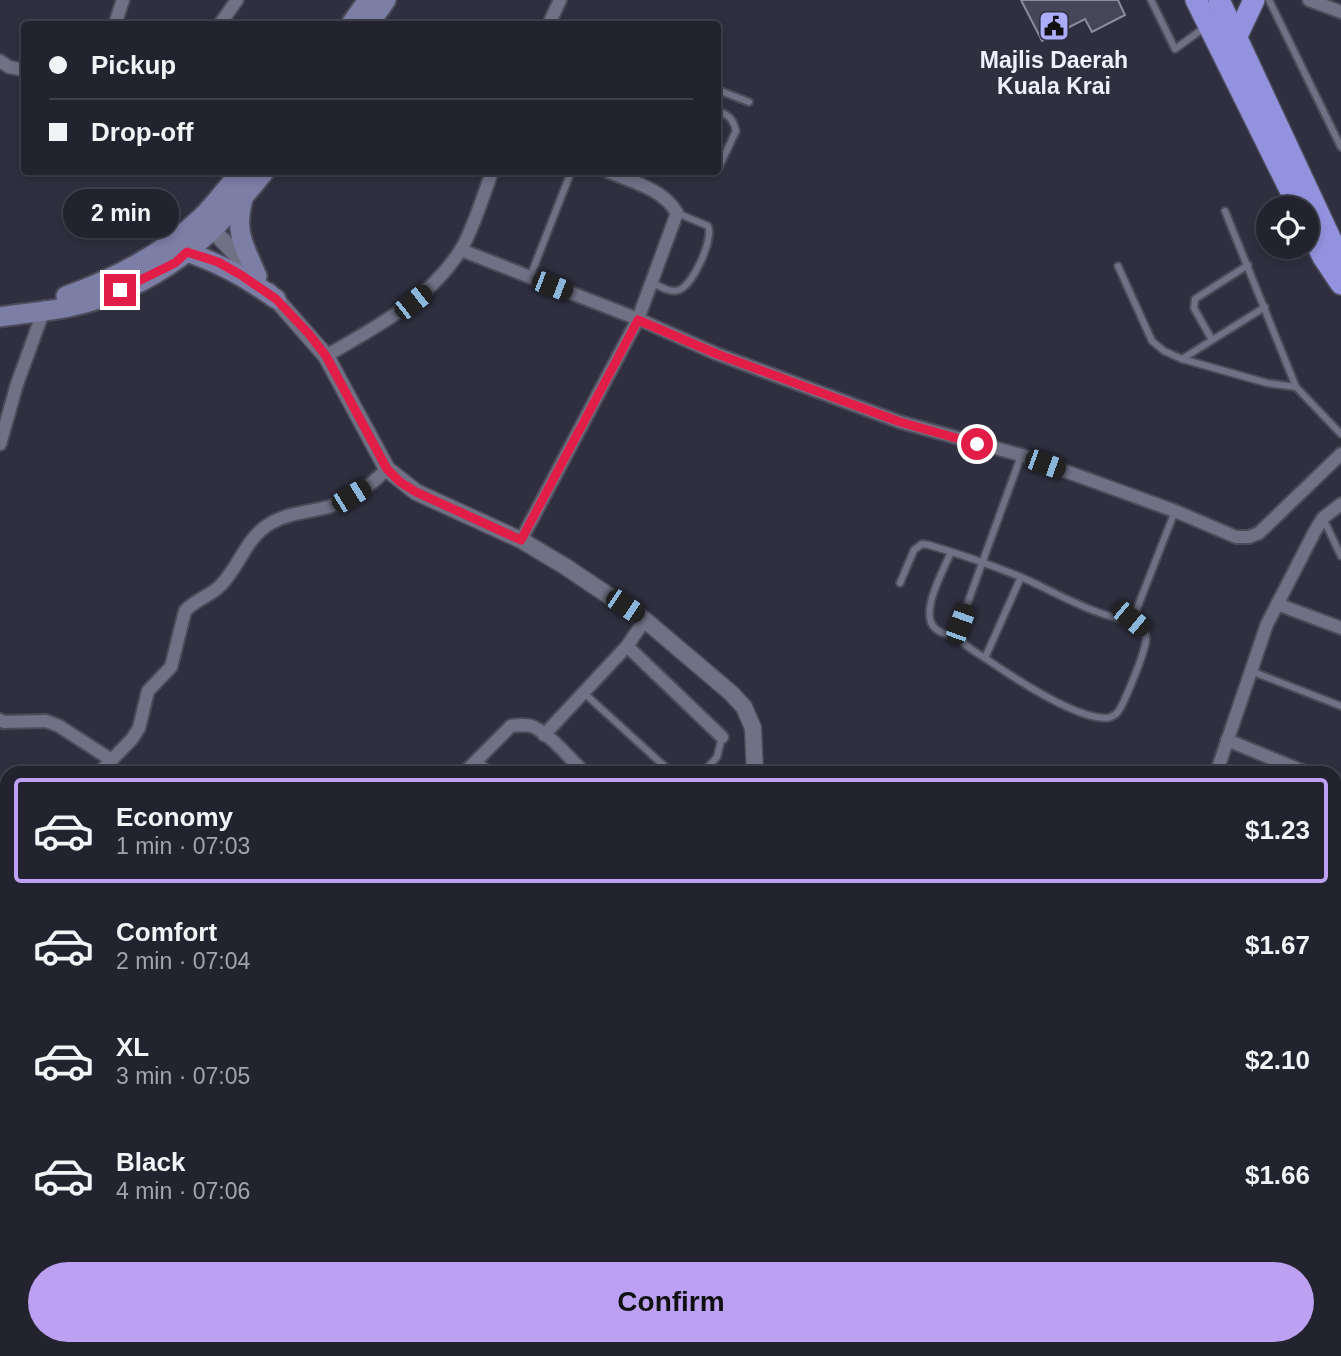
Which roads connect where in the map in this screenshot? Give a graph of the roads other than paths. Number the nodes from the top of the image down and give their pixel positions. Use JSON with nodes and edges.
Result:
{"nodes":[{"id":1,"x":123,"y":0,"type":"edge"},
{"id":2,"x":237,"y":0,"type":"edge"},
{"id":3,"x":368,"y":0,"type":"edge"},
{"id":4,"x":386,"y":0,"type":"edge"},
{"id":5,"x":560,"y":0,"type":"edge"},
{"id":6,"x":1151,"y":0,"type":"edge"},
{"id":7,"x":1196,"y":0,"type":"edge"},
{"id":8,"x":1247,"y":0,"type":"edge"},
{"id":9,"x":1254,"y":0,"type":"edge"},
{"id":10,"x":1269,"y":0,"type":"edge"},
{"id":11,"x":1309,"y":0,"type":"edge"},
{"id":12,"x":1341,"y":12,"type":"edge"},
{"id":13,"x":1218,"y":13,"type":"edge"},
{"id":14,"x":116,"y":21,"type":"edge"},
{"id":15,"x":222,"y":21,"type":"edge"},
{"id":16,"x":353,"y":21,"type":"edge"},
{"id":17,"x":371,"y":21,"type":"edge"},
{"id":18,"x":551,"y":21,"type":"edge"},
{"id":19,"x":1237,"y":36,"type":"junction"},
{"id":20,"x":0,"y":61,"type":"edge"},
{"id":21,"x":21,"y":69,"type":"edge"},
{"id":22,"x":721,"y":91,"type":"edge"},
{"id":23,"x":749,"y":102,"type":"dead end"},
{"id":24,"x":721,"y":112,"type":"edge"},
{"id":25,"x":1341,"y":147,"type":"edge"},
{"id":26,"x":721,"y":163,"type":"edge"},
{"id":27,"x":239,"y":175,"type":"edge"},
{"id":28,"x":262,"y":175,"type":"edge"},
{"id":29,"x":491,"y":175,"type":"edge"},
{"id":30,"x":570,"y":175,"type":"edge"},
{"id":31,"x":615,"y":175,"type":"edge"},
{"id":32,"x":1294,"y":196,"type":"edge"},
{"id":33,"x":243,"y":198,"type":"junction"},
{"id":34,"x":1225,"y":211,"type":"dead end"},
{"id":35,"x":677,"y":213,"type":"junction"},
{"id":36,"x":207,"y":224,"type":"junction"},
{"id":37,"x":1339,"y":247,"type":"edge"},
{"id":38,"x":1319,"y":249,"type":"edge"},
{"id":39,"x":461,"y":250,"type":"junction"},
{"id":40,"x":187,"y":252,"type":"junction"},
{"id":41,"x":1248,"y":265,"type":"junction"},
{"id":42,"x":1118,"y":266,"type":"dead end"},
{"id":43,"x":257,"y":276,"type":"junction"},
{"id":44,"x":530,"y":277,"type":"junction"},
{"id":45,"x":653,"y":283,"type":"junction"},
{"id":46,"x":1341,"y":284,"type":"edge"},
{"id":47,"x":276,"y":299,"type":"junction"},
{"id":48,"x":44,"y":307,"type":"junction"},
{"id":49,"x":1265,"y":307,"type":"junction"},
{"id":50,"x":10,"y":316,"type":"edge"},
{"id":51,"x":638,"y":320,"type":"junction"},
{"id":52,"x":1212,"y":340,"type":"junction"},
{"id":53,"x":326,"y":356,"type":"junction"},
{"id":54,"x":1182,"y":359,"type":"junction"},
{"id":55,"x":1296,"y":387,"type":"junction"},
{"id":56,"x":1341,"y":434,"type":"edge"},
{"id":57,"x":0,"y":444,"type":"edge"},
{"id":58,"x":1341,"y":454,"type":"edge"},
{"id":59,"x":1021,"y":455,"type":"junction"},
{"id":60,"x":387,"y":469,"type":"junction"},
{"id":61,"x":1341,"y":504,"type":"edge"},
{"id":62,"x":1175,"y":511,"type":"junction"},
{"id":63,"x":1323,"y":518,"type":"junction"},
{"id":64,"x":521,"y":540,"type":"junction"},
{"id":65,"x":951,"y":552,"type":"junction"},
{"id":66,"x":1341,"y":556,"type":"edge"},
{"id":67,"x":982,"y":562,"type":"junction"},
{"id":68,"x":1021,"y":577,"type":"junction"},
{"id":69,"x":900,"y":583,"type":"dead end"},
{"id":70,"x":1277,"y":604,"type":"junction"},
{"id":71,"x":1131,"y":619,"type":"junction"},
{"id":72,"x":645,"y":620,"type":"junction"},
{"id":73,"x":1341,"y":628,"type":"edge"},
{"id":74,"x":959,"y":637,"type":"junction"},
{"id":75,"x":627,"y":646,"type":"junction"},
{"id":76,"x":985,"y":658,"type":"junction"},
{"id":77,"x":1251,"y":671,"type":"junction"},
{"id":78,"x":584,"y":693,"type":"junction"},
{"id":79,"x":1341,"y":706,"type":"edge"},
{"id":80,"x":0,"y":720,"type":"edge"},
{"id":81,"x":544,"y":734,"type":"junction"},
{"id":82,"x":722,"y":737,"type":"joint"},
{"id":83,"x":1227,"y":740,"type":"junction"},
{"id":84,"x":477,"y":759,"type":"junction"},
{"id":85,"x":110,"y":760,"type":"junction"},
{"id":86,"x":105,"y":766,"type":"edge"},
{"id":87,"x":470,"y":766,"type":"edge"},
{"id":88,"x":484,"y":766,"type":"edge"},
{"id":89,"x":578,"y":766,"type":"edge"},
{"id":90,"x":665,"y":766,"type":"edge"},
{"id":91,"x":709,"y":766,"type":"edge"},
{"id":92,"x":754,"y":766,"type":"edge"},
{"id":93,"x":1219,"y":766,"type":"edge"},
{"id":94,"x":1290,"y":766,"type":"edge"}],
"edges":[{"from":1,"to":14,"type":"street"},
{"from":2,"to":15,"type":"street"},
{"from":3,"to":16,"type":"main road"},
{"from":4,"to":17,"type":"main road"},
{"from":5,"to":18,"type":"street"},
{"from":6,"to":13,"type":"lane"},
{"from":7,"to":13,"type":"highway"},
{"from":8,"to":13,"type":"street"},
{"from":9,"to":19,"type":"highway"},
{"from":10,"to":25,"type":"lane"},
{"from":11,"to":12,"type":"street"},
{"from":13,"to":19,"type":"highway"},
{"from":13,"to":32,"type":"highway"},
{"from":19,"to":37,"type":"highway"},
{"from":20,"to":21,"type":"street"},
{"from":22,"to":23,"type":"lane"},
{"from":24,"to":26,"type":"lane"},
{"from":27,"to":36,"type":"main road"},
{"from":28,"to":33,"type":"main road"},
{"from":29,"to":39,"type":"street"},
{"from":30,"to":44,"type":"lane"},
{"from":31,"to":35,"type":"street"},
{"from":33,"to":36,"type":"main road"},
{"from":33,"to":43,"type":"main road"},
{"from":34,"to":41,"type":"lane"},
{"from":35,"to":45,"type":"street"},
{"from":35,"to":45,"type":"lane"},
{"from":36,"to":40,"type":"main road"},
{"from":36,"to":43,"type":"street"},
{"from":36,"to":48,"type":"main road"},
{"from":38,"to":46,"type":"highway"},
{"from":39,"to":44,"type":"street"},
{"from":39,"to":53,"type":"street"},
{"from":40,"to":47,"type":"main road"},
{"from":40,"to":48,"type":"main road"},
{"from":41,"to":49,"type":"lane"},
{"from":41,"to":52,"type":"lane"},
{"from":42,"to":54,"type":"lane"},
{"from":43,"to":47,"type":"street"},
{"from":44,"to":51,"type":"street"},
{"from":45,"to":51,"type":"street"},
{"from":47,"to":53,"type":"street"},
{"from":48,"to":50,"type":"main road"},
{"from":48,"to":57,"type":"street"},
{"from":49,"to":52,"type":"lane"},
{"from":49,"to":55,"type":"lane"},
{"from":51,"to":59,"type":"street"},
{"from":51,"to":64,"type":"street"},
{"from":52,"to":54,"type":"lane"},
{"from":53,"to":60,"type":"street"},
{"from":54,"to":55,"type":"lane"},
{"from":55,"to":56,"type":"lane"},
{"from":58,"to":62,"type":"street"},
{"from":59,"to":62,"type":"street"},
{"from":59,"to":67,"type":"lane"},
{"from":60,"to":64,"type":"street"},
{"from":60,"to":85,"type":"street"},
{"from":61,"to":63,"type":"street"},
{"from":62,"to":71,"type":"lane"},
{"from":63,"to":66,"type":"lane"},
{"from":63,"to":70,"type":"street"},
{"from":64,"to":72,"type":"street"},
{"from":65,"to":67,"type":"lane"},
{"from":65,"to":69,"type":"lane"},
{"from":65,"to":74,"type":"lane"},
{"from":67,"to":68,"type":"lane"},
{"from":67,"to":74,"type":"lane"},
{"from":68,"to":71,"type":"lane"},
{"from":68,"to":76,"type":"lane"},
{"from":70,"to":73,"type":"street"},
{"from":70,"to":77,"type":"street"},
{"from":71,"to":76,"type":"lane"},
{"from":72,"to":75,"type":"street"},
{"from":72,"to":92,"type":"street"},
{"from":74,"to":76,"type":"lane"},
{"from":75,"to":78,"type":"street"},
{"from":75,"to":82,"type":"street"},
{"from":77,"to":79,"type":"lane"},
{"from":77,"to":83,"type":"street"},
{"from":78,"to":81,"type":"street"},
{"from":78,"to":90,"type":"lane"},
{"from":80,"to":85,"type":"street"},
{"from":81,"to":84,"type":"street"},
{"from":81,"to":89,"type":"street"},
{"from":82,"to":91,"type":"lane"},
{"from":83,"to":93,"type":"street"},
{"from":83,"to":94,"type":"street"},
{"from":84,"to":87,"type":"street"},
{"from":84,"to":88,"type":"lane"},
{"from":85,"to":86,"type":"street"}]}
